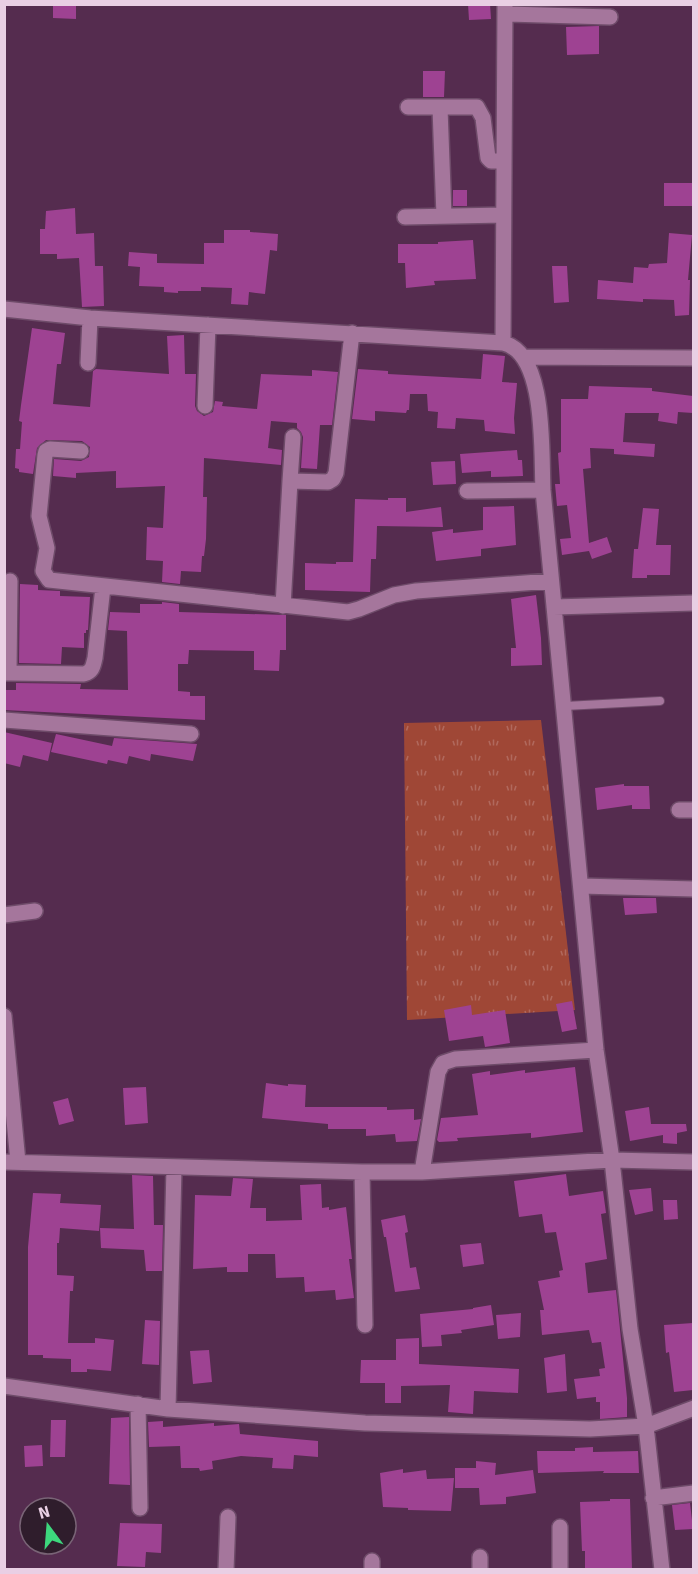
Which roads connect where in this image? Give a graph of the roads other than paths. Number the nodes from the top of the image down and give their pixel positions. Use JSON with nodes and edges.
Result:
{"nodes":[{"id":1,"x":505,"y":9,"type":"edge"},
{"id":2,"x":610,"y":17,"type":"dead end"},
{"id":3,"x":408,"y":107,"type":"dead end"},
{"id":4,"x":440,"y":108,"type":"junction"},
{"id":5,"x":503,"y":161,"type":"junction"},
{"id":6,"x":503,"y":215,"type":"junction"},
{"id":7,"x":444,"y":216,"type":"junction"},
{"id":8,"x":405,"y":217,"type":"dead end"},
{"id":9,"x":4,"y":309,"type":"edge"},
{"id":10,"x":90,"y":318,"type":"junction"},
{"id":11,"x":208,"y":325,"type":"junction"},
{"id":12,"x":352,"y":333,"type":"junction"},
{"id":13,"x":503,"y":343,"type":"junction"},
{"id":14,"x":523,"y":357,"type":"junction"},
{"id":15,"x":693,"y":358,"type":"edge"},
{"id":16,"x":88,"y":363,"type":"dead end"},
{"id":17,"x":205,"y":406,"type":"dead end"},
{"id":18,"x":293,"y":437,"type":"dead end"},
{"id":19,"x":81,"y":451,"type":"dead end"},
{"id":20,"x":290,"y":481,"type":"junction"},
{"id":21,"x":543,"y":490,"type":"junction"},
{"id":22,"x":467,"y":491,"type":"dead end"},
{"id":23,"x":10,"y":581,"type":"dead end"},
{"id":24,"x":552,"y":581,"type":"junction"},
{"id":25,"x":98,"y":586,"type":"junction"},
{"id":26,"x":693,"y":603,"type":"edge"},
{"id":27,"x":283,"y":606,"type":"junction"},
{"id":28,"x":554,"y":608,"type":"junction"},
{"id":29,"x":7,"y":673,"type":"edge"},
{"id":30,"x":660,"y":701,"type":"dead end"},
{"id":31,"x":564,"y":706,"type":"junction"},
{"id":32,"x":4,"y":720,"type":"edge"},
{"id":33,"x":191,"y":734,"type":"dead end"},
{"id":34,"x":581,"y":886,"type":"junction"},
{"id":35,"x":693,"y":889,"type":"edge"},
{"id":36,"x":35,"y":911,"type":"dead end"},
{"id":37,"x":4,"y":915,"type":"edge"},
{"id":38,"x":4,"y":1016,"type":"edge"},
{"id":39,"x":596,"y":1050,"type":"junction"},
{"id":40,"x":612,"y":1160,"type":"junction"},
{"id":41,"x":11,"y":1162,"type":"edge"},
{"id":42,"x":693,"y":1162,"type":"edge"},
{"id":43,"x":174,"y":1168,"type":"junction"},
{"id":44,"x":362,"y":1172,"type":"junction"},
{"id":45,"x":422,"y":1172,"type":"junction"},
{"id":46,"x":365,"y":1324,"type":"dead end"},
{"id":47,"x":4,"y":1386,"type":"edge"},
{"id":48,"x":138,"y":1404,"type":"junction"},
{"id":49,"x":693,"y":1408,"type":"edge"},
{"id":50,"x":168,"y":1409,"type":"junction"},
{"id":51,"x":646,"y":1426,"type":"junction"},
{"id":52,"x":693,"y":1493,"type":"edge"},
{"id":53,"x":653,"y":1498,"type":"junction"},
{"id":54,"x":140,"y":1508,"type":"dead end"},
{"id":55,"x":228,"y":1517,"type":"dead end"},
{"id":56,"x":560,"y":1527,"type":"dead end"},
{"id":57,"x":226,"y":1569,"type":"edge"},
{"id":58,"x":560,"y":1569,"type":"edge"},
{"id":59,"x":662,"y":1569,"type":"edge"}],
"edges":[{"from":1,"to":2,"type":"street"},
{"from":1,"to":5,"type":"street"},
{"from":3,"to":4,"type":"street"},
{"from":4,"to":5,"type":"street"},
{"from":4,"to":7,"type":"street"},
{"from":5,"to":6,"type":"street"},
{"from":6,"to":7,"type":"street"},
{"from":6,"to":13,"type":"street"},
{"from":7,"to":8,"type":"street"},
{"from":9,"to":10,"type":"street"},
{"from":10,"to":11,"type":"street"},
{"from":10,"to":16,"type":"street"},
{"from":11,"to":12,"type":"street"},
{"from":11,"to":17,"type":"street"},
{"from":12,"to":13,"type":"street"},
{"from":12,"to":20,"type":"street"},
{"from":13,"to":14,"type":"street"},
{"from":14,"to":15,"type":"street"},
{"from":14,"to":21,"type":"street"},
{"from":18,"to":20,"type":"street"},
{"from":19,"to":25,"type":"street"},
{"from":20,"to":27,"type":"street"},
{"from":21,"to":22,"type":"street"},
{"from":21,"to":24,"type":"street"},
{"from":23,"to":29,"type":"street"},
{"from":24,"to":27,"type":"street"},
{"from":24,"to":28,"type":"street"},
{"from":25,"to":27,"type":"street"},
{"from":25,"to":29,"type":"street"},
{"from":26,"to":28,"type":"street"},
{"from":28,"to":31,"type":"street"},
{"from":30,"to":31,"type":"lane"},
{"from":31,"to":34,"type":"street"},
{"from":32,"to":33,"type":"street"},
{"from":34,"to":35,"type":"street"},
{"from":34,"to":39,"type":"street"},
{"from":36,"to":37,"type":"street"},
{"from":38,"to":41,"type":"street"},
{"from":39,"to":40,"type":"street"},
{"from":39,"to":45,"type":"street"},
{"from":40,"to":42,"type":"street"},
{"from":40,"to":45,"type":"street"},
{"from":40,"to":51,"type":"street"},
{"from":41,"to":43,"type":"street"},
{"from":43,"to":44,"type":"street"},
{"from":43,"to":50,"type":"street"},
{"from":44,"to":45,"type":"street"},
{"from":44,"to":46,"type":"street"},
{"from":47,"to":48,"type":"street"},
{"from":48,"to":50,"type":"street"},
{"from":48,"to":54,"type":"street"},
{"from":49,"to":51,"type":"street"},
{"from":50,"to":51,"type":"street"},
{"from":51,"to":53,"type":"street"},
{"from":52,"to":53,"type":"street"},
{"from":53,"to":59,"type":"street"},
{"from":55,"to":57,"type":"street"},
{"from":56,"to":58,"type":"street"}]}
